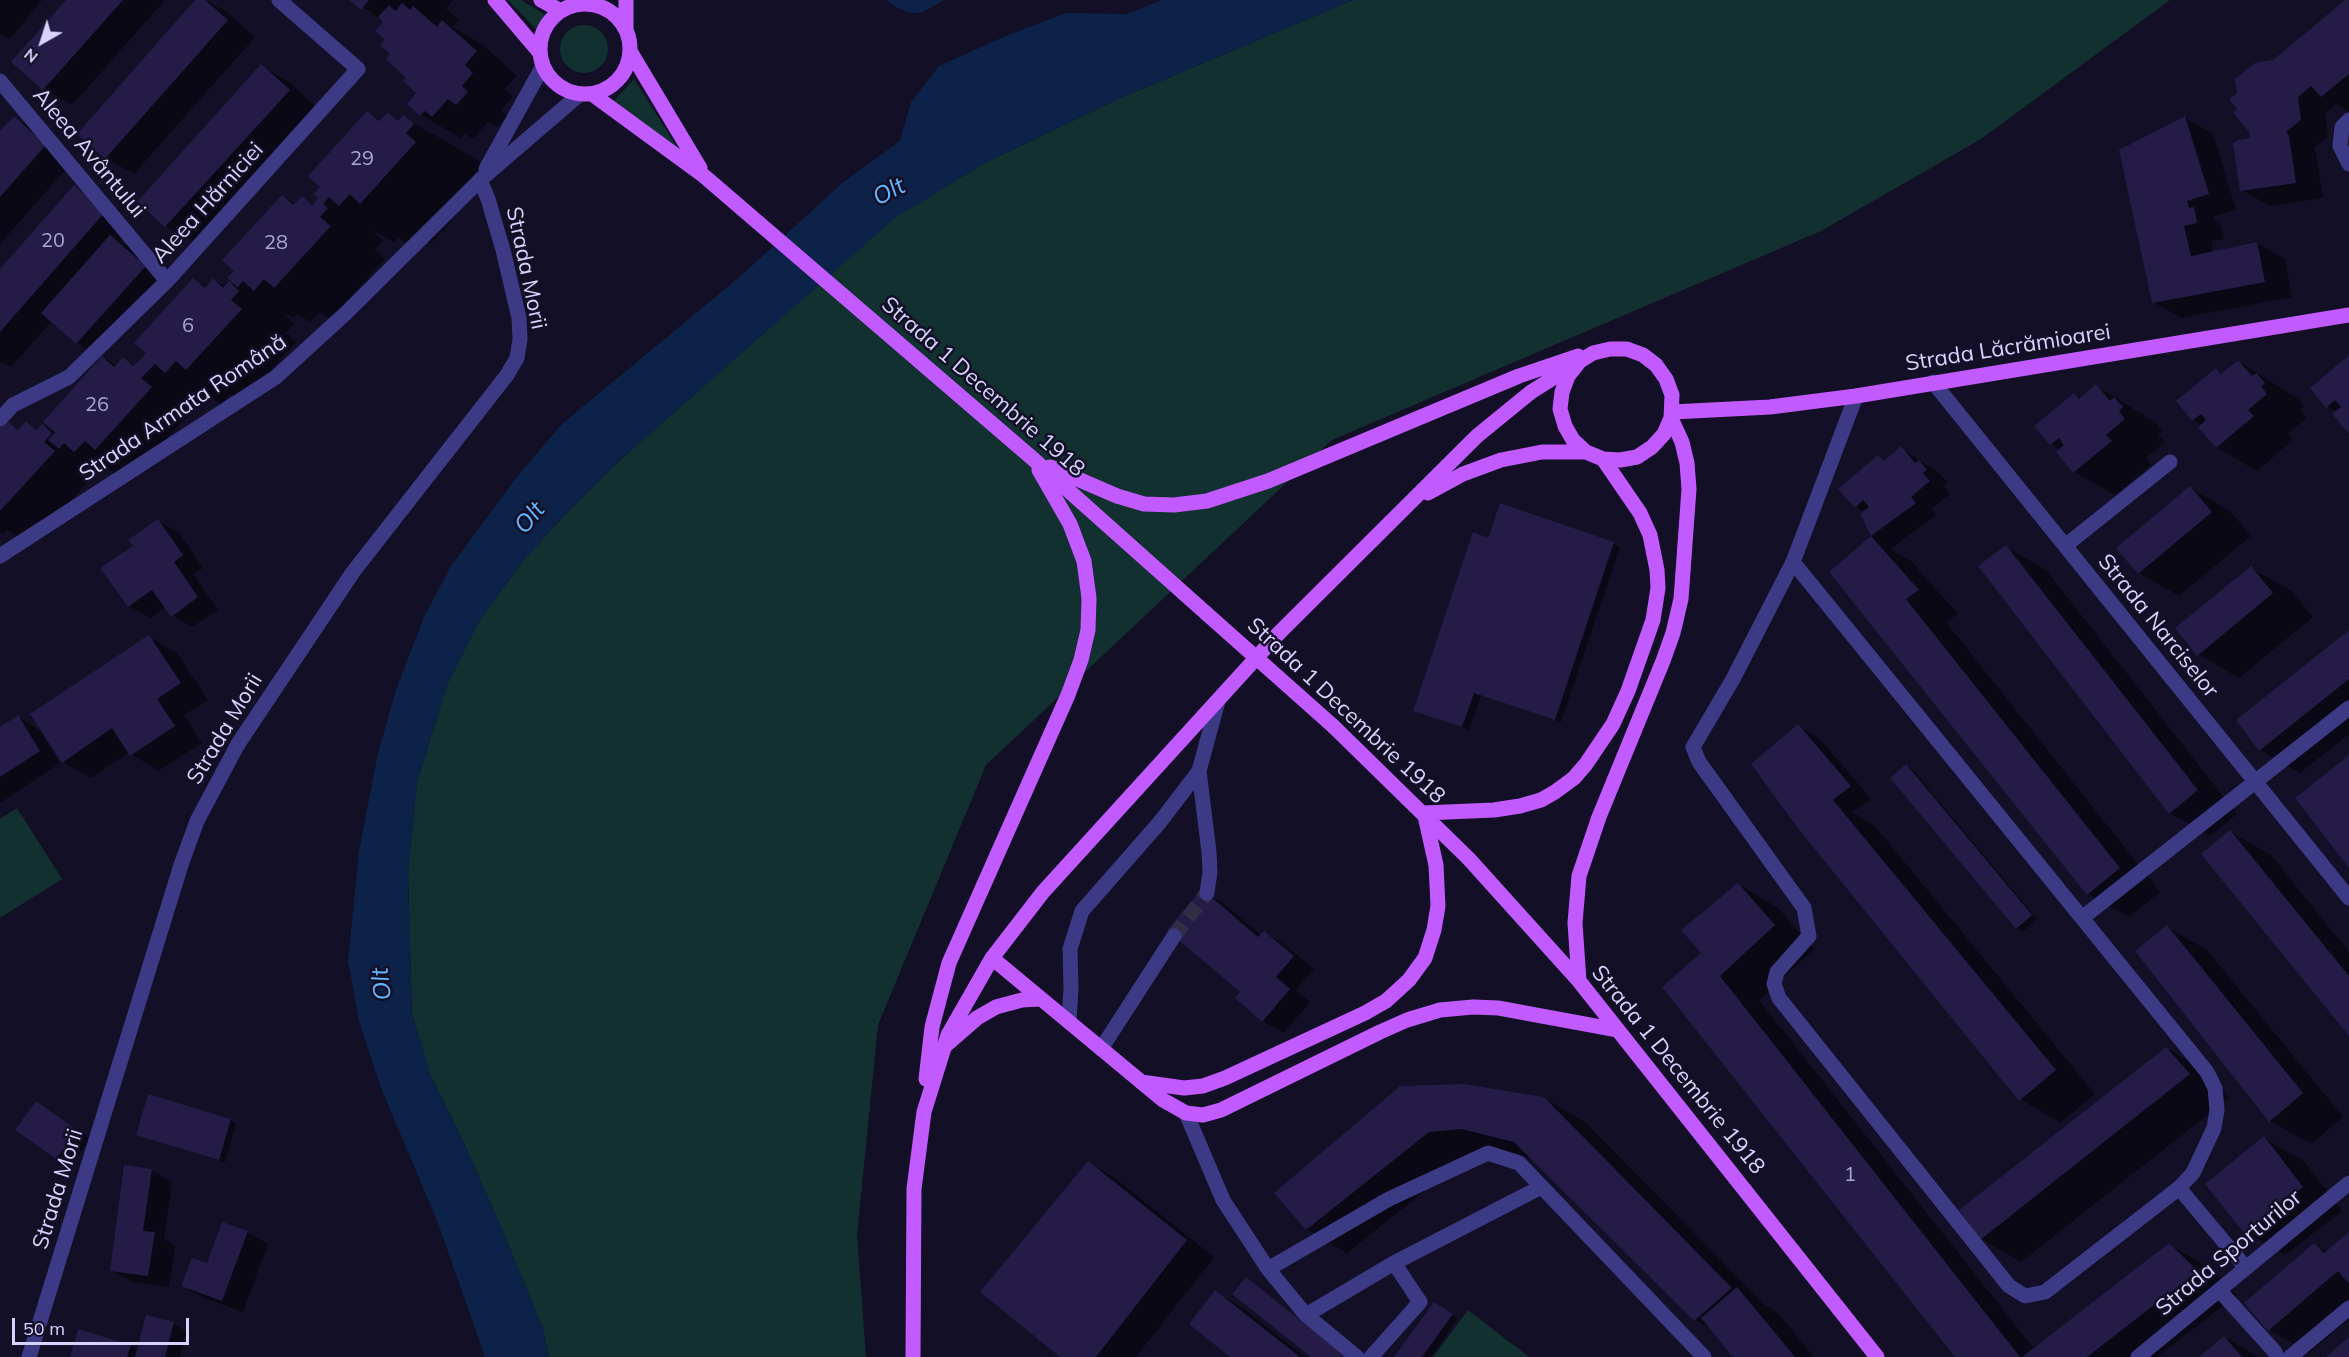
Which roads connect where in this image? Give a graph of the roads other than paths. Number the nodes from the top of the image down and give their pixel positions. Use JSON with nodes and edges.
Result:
{"nodes":[{"id":1,"x":279,"y":0,"type":"edge"},
{"id":2,"x":495,"y":0,"type":"edge"},
{"id":3,"x":540,"y":0,"type":"edge"},
{"id":4,"x":626,"y":0,"type":"edge"},
{"id":5,"x":566,"y":6,"type":"edge"},
{"id":6,"x":626,"y":30,"type":"junction"},
{"id":7,"x":630,"y":51,"type":"junction"},
{"id":8,"x":542,"y":59,"type":"junction"},
{"id":9,"x":0,"y":81,"type":"edge"},
{"id":10,"x":586,"y":94,"type":"junction"},
{"id":11,"x":2349,"y":120,"type":"edge"},
{"id":12,"x":2349,"y":164,"type":"edge"},
{"id":13,"x":704,"y":176,"type":"junction"},
{"id":14,"x":480,"y":180,"type":"junction"},
{"id":15,"x":167,"y":281,"type":"junction"},
{"id":16,"x":2349,"y":315,"type":"edge"},
{"id":17,"x":1593,"y":353,"type":"junction"},
{"id":18,"x":1579,"y":362,"type":"junction"},
{"id":19,"x":1933,"y":382,"type":"junction"},
{"id":20,"x":1856,"y":396,"type":"junction"},
{"id":21,"x":1671,"y":415,"type":"junction"},
{"id":22,"x":0,"y":419,"type":"edge"},
{"id":23,"x":1586,"y":452,"type":"junction"},
{"id":24,"x":1032,"y":458,"type":"junction"},
{"id":25,"x":1603,"y":459,"type":"junction"},
{"id":26,"x":2170,"y":462,"type":"dead end"},
{"id":27,"x":1406,"y":508,"type":"junction"},
{"id":28,"x":2065,"y":546,"type":"junction"},
{"id":29,"x":0,"y":556,"type":"edge"},
{"id":30,"x":1793,"y":562,"type":"junction"},
{"id":31,"x":1218,"y":701,"type":"junction"},
{"id":32,"x":2349,"y":708,"type":"edge"},
{"id":33,"x":1199,"y":771,"type":"junction"},
{"id":34,"x":2256,"y":782,"type":"junction"},
{"id":35,"x":1424,"y":813,"type":"junction"},
{"id":36,"x":1207,"y":893,"type":"tunnel mouth"},
{"id":37,"x":2348,"y":895,"type":"edge"},
{"id":38,"x":2082,"y":918,"type":"junction"},
{"id":39,"x":1174,"y":936,"type":"tunnel mouth"},
{"id":40,"x":992,"y":958,"type":"junction"},
{"id":41,"x":1579,"y":981,"type":"junction"},
{"id":42,"x":1040,"y":999,"type":"junction"},
{"id":43,"x":1069,"y":1022,"type":"junction"},
{"id":44,"x":1618,"y":1030,"type":"junction"},
{"id":45,"x":942,"y":1049,"type":"junction"},
{"id":46,"x":1101,"y":1049,"type":"junction"},
{"id":47,"x":1141,"y":1082,"type":"junction"},
{"id":48,"x":924,"y":1112,"type":"junction"},
{"id":49,"x":1186,"y":1113,"type":"junction"},
{"id":50,"x":2349,"y":1183,"type":"edge"},
{"id":51,"x":1541,"y":1186,"type":"junction"},
{"id":52,"x":2179,"y":1188,"type":"junction"},
{"id":53,"x":1394,"y":1263,"type":"junction"},
{"id":54,"x":2246,"y":1268,"type":"junction"},
{"id":55,"x":1268,"y":1269,"type":"junction"},
{"id":56,"x":2219,"y":1290,"type":"junction"},
{"id":57,"x":2349,"y":1308,"type":"edge"},
{"id":58,"x":1306,"y":1315,"type":"junction"},
{"id":59,"x":29,"y":1357,"type":"edge"},
{"id":60,"x":913,"y":1357,"type":"edge"},
{"id":61,"x":1357,"y":1357,"type":"edge"},
{"id":62,"x":1371,"y":1357,"type":"edge"},
{"id":63,"x":1704,"y":1357,"type":"edge"},
{"id":64,"x":1877,"y":1357,"type":"edge"},
{"id":65,"x":2138,"y":1357,"type":"edge"},
{"id":66,"x":2277,"y":1357,"type":"edge"},
{"id":67,"x":2290,"y":1357,"type":"edge"}],
"edges":[{"from":1,"to":15,"type":"street","name":"Aleea Hărniciei"},
{"from":2,"to":8,"type":"main road"},
{"from":3,"to":5,"type":"main road"},
{"from":4,"to":6,"type":"main road"},
{"from":5,"to":6,"type":"main road"},
{"from":5,"to":8,"type":"main road"},
{"from":6,"to":7,"type":"main road"},
{"from":7,"to":10,"type":"main road"},
{"from":7,"to":13,"type":"main road","name":"Strada 1 Decembrie 1918"},
{"from":8,"to":10,"type":"main road"},
{"from":8,"to":14,"type":"street","name":"Strada Armata Română"},
{"from":9,"to":15,"type":"street","name":"Aleea Avântului"},
{"from":10,"to":13,"type":"main road","name":"Strada 1 Decembrie 1918"},
{"from":10,"to":14,"type":"street","name":"Strada Armata Română"},
{"from":11,"to":12,"type":"street"},
{"from":13,"to":24,"type":"main road","name":"Strada 1 Decembrie 1918"},
{"from":14,"to":29,"type":"street","name":"Strada Armata Română"},
{"from":14,"to":59,"type":"street","name":"Strada Morii"},
{"from":15,"to":22,"type":"street","name":"Aleea Hărniciei"},
{"from":16,"to":19,"type":"main road","name":"Strada Lăcrămioarei"},
{"from":17,"to":18,"type":"main road"},
{"from":17,"to":21,"type":"main road"},
{"from":17,"to":24,"type":"main road"},
{"from":18,"to":23,"type":"main road"},
{"from":18,"to":27,"type":"main road"},
{"from":19,"to":20,"type":"main road","name":"Strada Lăcrămioarei"},
{"from":19,"to":28,"type":"street","name":"Strada Narciselor"},
{"from":20,"to":21,"type":"main road","name":"Strada Lăcrămioarei"},
{"from":20,"to":30,"type":"street"},
{"from":21,"to":25,"type":"main road"},
{"from":21,"to":41,"type":"main road"},
{"from":23,"to":25,"type":"main road"},
{"from":23,"to":27,"type":"main road"},
{"from":24,"to":35,"type":"main road","name":"Strada 1 Decembrie 1918","bridge":true},
{"from":24,"to":48,"type":"main road"},
{"from":25,"to":35,"type":"main road"},
{"from":26,"to":28,"type":"street"},
{"from":27,"to":31,"type":"main road"},
{"from":28,"to":34,"type":"street","name":"Strada Narciselor"},
{"from":30,"to":38,"type":"street"},
{"from":30,"to":52,"type":"street"},
{"from":31,"to":33,"type":"street"},
{"from":31,"to":40,"type":"main road"},
{"from":32,"to":34,"type":"street"},
{"from":33,"to":36,"type":"street"},
{"from":33,"to":43,"type":"street"},
{"from":34,"to":37,"type":"street","name":"Strada Narciselor"},
{"from":34,"to":38,"type":"street"},
{"from":35,"to":41,"type":"main road","name":"Strada 1 Decembrie 1918"},
{"from":35,"to":47,"type":"main road"},
{"from":38,"to":52,"type":"street"},
{"from":39,"to":46,"type":"street"},
{"from":40,"to":42,"type":"main road"},
{"from":40,"to":45,"type":"main road"},
{"from":41,"to":44,"type":"main road","name":"Strada 1 Decembrie 1918"},
{"from":42,"to":43,"type":"main road"},
{"from":42,"to":45,"type":"main road"},
{"from":43,"to":46,"type":"main road"},
{"from":44,"to":49,"type":"main road"},
{"from":44,"to":64,"type":"main road","name":"Strada 1 Decembrie 1918"},
{"from":45,"to":48,"type":"main road"},
{"from":46,"to":47,"type":"main road"},
{"from":47,"to":49,"type":"main road"},
{"from":48,"to":60,"type":"main road"},
{"from":49,"to":55,"type":"street"},
{"from":50,"to":54,"type":"street","name":"Strada Sporturilor"},
{"from":51,"to":53,"type":"street"},
{"from":51,"to":55,"type":"street"},
{"from":51,"to":63,"type":"street"},
{"from":52,"to":54,"type":"street"},
{"from":53,"to":58,"type":"street"},
{"from":53,"to":62,"type":"street"},
{"from":54,"to":56,"type":"street","name":"Strada Sporturilor"},
{"from":55,"to":58,"type":"street"},
{"from":56,"to":65,"type":"street","name":"Strada Sporturilor"},
{"from":56,"to":66,"type":"street"},
{"from":57,"to":67,"type":"street"},
{"from":58,"to":61,"type":"street"}]}
